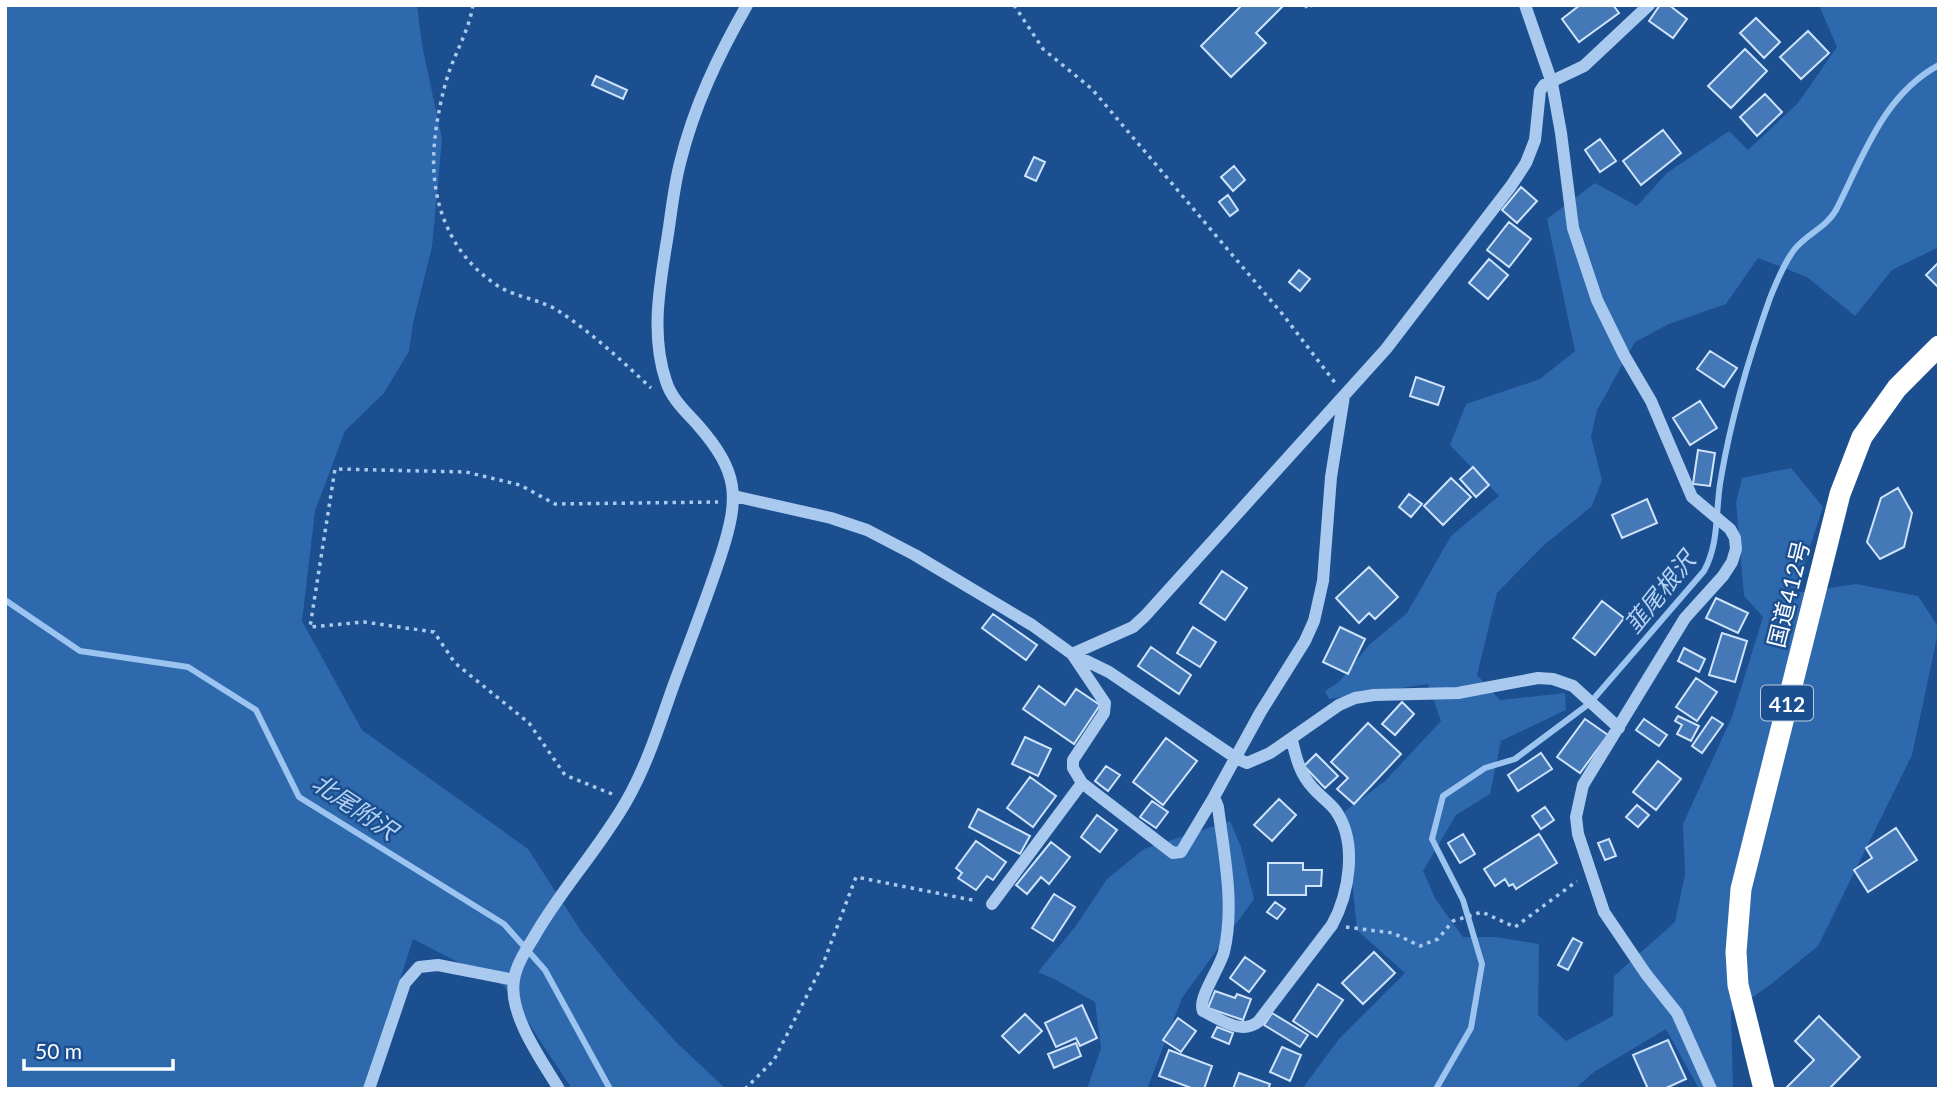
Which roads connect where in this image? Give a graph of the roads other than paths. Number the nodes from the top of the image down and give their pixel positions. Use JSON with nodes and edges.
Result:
{"nodes":[{"id":1,"x":747,"y":5,"type":"edge"},
{"id":2,"x":1525,"y":5,"type":"edge"},
{"id":3,"x":1649,"y":5,"type":"edge"},
{"id":4,"x":1552,"y":83,"type":"junction"},
{"id":5,"x":1939,"y":346,"type":"edge"},
{"id":6,"x":1344,"y":396,"type":"junction"},
{"id":7,"x":734,"y":496,"type":"junction"},
{"id":8,"x":1072,"y":654,"type":"junction"},
{"id":9,"x":1619,"y":728,"type":"junction"},
{"id":10,"x":1292,"y":740,"type":"junction"},
{"id":11,"x":1236,"y":758,"type":"junction"},
{"id":12,"x":1082,"y":783,"type":"junction"},
{"id":13,"x":1214,"y":797,"type":"junction"},
{"id":14,"x":992,"y":904,"type":"road end"},
{"id":15,"x":514,"y":980,"type":"junction"},
{"id":16,"x":369,"y":1089,"type":"edge"},
{"id":17,"x":559,"y":1089,"type":"edge"},
{"id":18,"x":1711,"y":1089,"type":"edge"},
{"id":19,"x":1764,"y":1089,"type":"edge"}],
"edges":[{"from":1,"to":7,"type":"street"},
{"from":2,"to":4,"type":"street"},
{"from":3,"to":4,"type":"street"},
{"from":4,"to":6,"type":"street"},
{"from":4,"to":9,"type":"street"},
{"from":5,"to":19,"type":"highway","name":"国道412号","number":"412"},
{"from":6,"to":8,"type":"street"},
{"from":6,"to":11,"type":"street"},
{"from":7,"to":8,"type":"street"},
{"from":7,"to":15,"type":"street"},
{"from":8,"to":11,"type":"street"},
{"from":8,"to":12,"type":"street"},
{"from":9,"to":10,"type":"street"},
{"from":9,"to":18,"type":"street"},
{"from":10,"to":11,"type":"street"},
{"from":10,"to":13,"type":"street"},
{"from":11,"to":13,"type":"street"},
{"from":12,"to":13,"type":"street"},
{"from":12,"to":14,"type":"street"},
{"from":15,"to":16,"type":"street"},
{"from":15,"to":17,"type":"street"}]}
